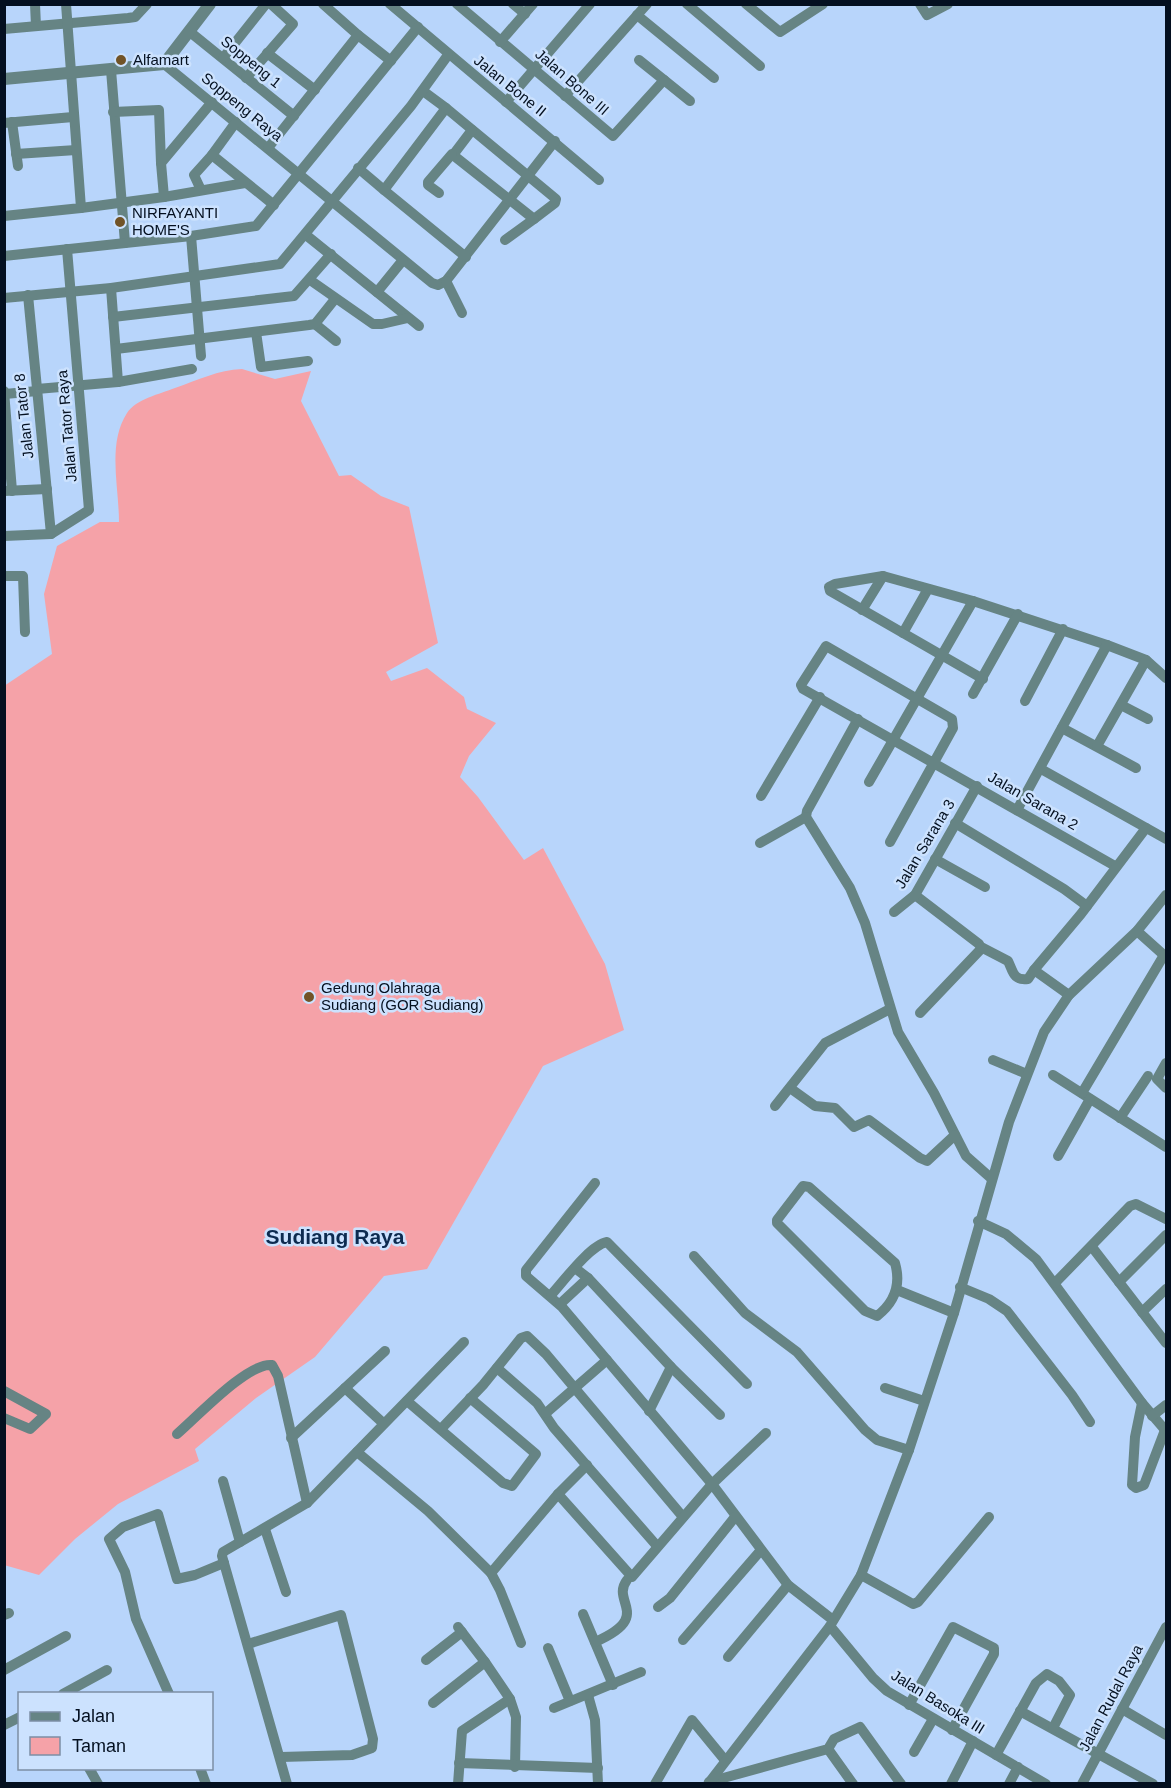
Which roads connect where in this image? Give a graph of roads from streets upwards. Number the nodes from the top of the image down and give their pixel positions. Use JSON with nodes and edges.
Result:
{"nodes":[{"id":1,"x":35,"y":4,"type":"edge"},
{"id":2,"x":66,"y":4,"type":"edge"},
{"id":3,"x":147,"y":4,"type":"edge"},
{"id":4,"x":210,"y":4,"type":"edge"},
{"id":5,"x":266,"y":4,"type":"edge"},
{"id":6,"x":271,"y":4,"type":"edge"},
{"id":7,"x":323,"y":4,"type":"edge"},
{"id":8,"x":457,"y":4,"type":"edge"},
{"id":9,"x":513,"y":4,"type":"edge"},
{"id":10,"x":533,"y":4,"type":"edge"},
{"id":11,"x":590,"y":4,"type":"edge"},
{"id":12,"x":647,"y":4,"type":"edge"},
{"id":13,"x":687,"y":4,"type":"edge"},
{"id":14,"x":746,"y":4,"type":"edge"},
{"id":15,"x":824,"y":4,"type":"edge"},
{"id":16,"x":920,"y":4,"type":"edge"},
{"id":17,"x":948,"y":4,"type":"edge"},
{"id":18,"x":396,"y":8,"type":"edge"},
{"id":19,"x":525,"y":14,"type":"junction"},
{"id":20,"x":637,"y":15,"type":"junction"},
{"id":21,"x":67,"y":23,"type":"junction"},
{"id":22,"x":36,"y":26,"type":"junction"},
{"id":23,"x":418,"y":27,"type":"junction"},
{"id":24,"x":5,"y":28,"type":"edge"},
{"id":25,"x":190,"y":32,"type":"junction"},
{"id":26,"x":358,"y":35,"type":"junction"},
{"id":27,"x":500,"y":42,"type":"junction"},
{"id":28,"x":267,"y":53,"type":"junction"},
{"id":29,"x":448,"y":55,"type":"junction"},
{"id":30,"x":224,"y":58,"type":"junction"},
{"id":31,"x":639,"y":60,"type":"dead end"},
{"id":32,"x":391,"y":61,"type":"junction"},
{"id":33,"x":164,"y":64,"type":"junction"},
{"id":34,"x":760,"y":66,"type":"dead end"},
{"id":35,"x":534,"y":69,"type":"junction"},
{"id":36,"x":111,"y":70,"type":"junction"},
{"id":37,"x":72,"y":73,"type":"junction"},
{"id":38,"x":246,"y":78,"type":"junction"},
{"id":39,"x":714,"y":78,"type":"dead end"},
{"id":40,"x":4,"y":79,"type":"edge"},
{"id":41,"x":664,"y":80,"type":"junction"},
{"id":42,"x":315,"y":90,"type":"junction"},
{"id":43,"x":423,"y":91,"type":"junction"},
{"id":44,"x":565,"y":96,"type":"junction"},
{"id":45,"x":690,"y":101,"type":"dead end"},
{"id":46,"x":212,"y":102,"type":"junction"},
{"id":47,"x":506,"y":102,"type":"junction"},
{"id":48,"x":446,"y":108,"type":"junction"},
{"id":49,"x":113,"y":112,"type":"junction"},
{"id":50,"x":294,"y":116,"type":"junction"},
{"id":51,"x":73,"y":117,"type":"junction"},
{"id":52,"x":236,"y":122,"type":"junction"},
{"id":53,"x":8,"y":123,"type":"edge"},
{"id":54,"x":472,"y":130,"type":"junction"},
{"id":55,"x":555,"y":141,"type":"junction"},
{"id":56,"x":268,"y":148,"type":"junction"},
{"id":57,"x":75,"y":150,"type":"junction"},
{"id":58,"x":16,"y":154,"type":"junction"},
{"id":59,"x":453,"y":154,"type":"junction"},
{"id":60,"x":212,"y":155,"type":"junction"},
{"id":61,"x":161,"y":163,"type":"junction"},
{"id":62,"x":18,"y":166,"type":"dead end"},
{"id":63,"x":358,"y":168,"type":"junction"},
{"id":64,"x":526,"y":174,"type":"junction"},
{"id":65,"x":300,"y":175,"type":"junction"},
{"id":66,"x":599,"y":180,"type":"dead end"},
{"id":67,"x":245,"y":183,"type":"junction"},
{"id":68,"x":201,"y":190,"type":"junction"},
{"id":69,"x":384,"y":190,"type":"junction"},
{"id":70,"x":439,"y":193,"type":"dead end"},
{"id":71,"x":164,"y":197,"type":"junction"},
{"id":72,"x":507,"y":199,"type":"junction"},
{"id":73,"x":331,"y":200,"type":"junction"},
{"id":74,"x":122,"y":203,"type":"junction"},
{"id":75,"x":274,"y":205,"type":"junction"},
{"id":76,"x":81,"y":208,"type":"junction"},
{"id":77,"x":4,"y":216,"type":"edge"},
{"id":78,"x":534,"y":219,"type":"junction"},
{"id":79,"x":306,"y":234,"type":"junction"},
{"id":80,"x":191,"y":236,"type":"junction"},
{"id":81,"x":505,"y":240,"type":"dead end"},
{"id":82,"x":125,"y":243,"type":"junction"},
{"id":83,"x":67,"y":249,"type":"junction"},
{"id":84,"x":331,"y":254,"type":"junction"},
{"id":85,"x":4,"y":256,"type":"edge"},
{"id":86,"x":466,"y":257,"type":"junction"},
{"id":87,"x":402,"y":260,"type":"junction"},
{"id":88,"x":194,"y":277,"type":"junction"},
{"id":89,"x":310,"y":280,"type":"junction"},
{"id":90,"x":446,"y":282,"type":"junction"},
{"id":91,"x":111,"y":288,"type":"junction"},
{"id":92,"x":377,"y":292,"type":"junction"},
{"id":93,"x":70,"y":293,"type":"junction"},
{"id":94,"x":28,"y":295,"type":"junction"},
{"id":95,"x":4,"y":298,"type":"edge"},
{"id":96,"x":335,"y":299,"type":"junction"},
{"id":97,"x":196,"y":306,"type":"junction"},
{"id":98,"x":462,"y":313,"type":"dead end"},
{"id":99,"x":113,"y":317,"type":"junction"},
{"id":100,"x":408,"y":318,"type":"junction"},
{"id":101,"x":315,"y":324,"type":"junction"},
{"id":102,"x":418,"y":326,"type":"dead end"},
{"id":103,"x":256,"y":332,"type":"junction"},
{"id":104,"x":199,"y":338,"type":"junction"},
{"id":105,"x":336,"y":341,"type":"dead end"},
{"id":106,"x":116,"y":349,"type":"junction"},
{"id":107,"x":201,"y":356,"type":"dead end"},
{"id":108,"x":308,"y":361,"type":"dead end"},
{"id":109,"x":192,"y":369,"type":"dead end"},
{"id":110,"x":118,"y":382,"type":"junction"},
{"id":111,"x":78,"y":385,"type":"junction"},
{"id":112,"x":37,"y":390,"type":"junction"},
{"id":113,"x":5,"y":393,"type":"edge"},
{"id":114,"x":47,"y":489,"type":"junction"},
{"id":115,"x":8,"y":491,"type":"edge"},
{"id":116,"x":51,"y":534,"type":"junction"},
{"id":117,"x":4,"y":536,"type":"edge"},
{"id":118,"x":4,"y":576,"type":"edge"},
{"id":119,"x":882,"y":576,"type":"junction"},
{"id":120,"x":928,"y":589,"type":"junction"},
{"id":121,"x":973,"y":601,"type":"junction"},
{"id":122,"x":862,"y":610,"type":"junction"},
{"id":123,"x":1018,"y":614,"type":"junction"},
{"id":124,"x":1062,"y":629,"type":"junction"},
{"id":125,"x":25,"y":633,"type":"dead end"},
{"id":126,"x":903,"y":633,"type":"junction"},
{"id":127,"x":1107,"y":645,"type":"junction"},
{"id":128,"x":941,"y":657,"type":"junction"},
{"id":129,"x":1146,"y":660,"type":"junction"},
{"id":130,"x":1167,"y":678,"type":"edge"},
{"id":131,"x":983,"y":679,"type":"junction"},
{"id":132,"x":973,"y":694,"type":"dead end"},
{"id":133,"x":820,"y":697,"type":"junction"},
{"id":134,"x":918,"y":697,"type":"junction"},
{"id":135,"x":1025,"y":701,"type":"dead end"},
{"id":136,"x":1121,"y":705,"type":"junction"},
{"id":137,"x":858,"y":719,"type":"junction"},
{"id":138,"x":1148,"y":719,"type":"dead end"},
{"id":139,"x":1062,"y":728,"type":"junction"},
{"id":140,"x":894,"y":741,"type":"junction"},
{"id":141,"x":1097,"y":746,"type":"junction"},
{"id":142,"x":934,"y":764,"type":"junction"},
{"id":143,"x":1136,"y":768,"type":"dead end"},
{"id":144,"x":1041,"y":769,"type":"junction"},
{"id":145,"x":869,"y":782,"type":"dead end"},
{"id":146,"x":977,"y":786,"type":"junction"},
{"id":147,"x":760,"y":796,"type":"dead end"},
{"id":148,"x":1017,"y":810,"type":"junction"},
{"id":149,"x":806,"y":817,"type":"junction"},
{"id":150,"x":955,"y":823,"type":"junction"},
{"id":151,"x":1146,"y":828,"type":"junction"},
{"id":152,"x":1167,"y":839,"type":"edge"},
{"id":153,"x":890,"y":842,"type":"dead end"},
{"id":154,"x":760,"y":843,"type":"dead end"},
{"id":155,"x":934,"y":859,"type":"junction"},
{"id":156,"x":1116,"y":866,"type":"junction"},
{"id":157,"x":985,"y":887,"type":"dead end"},
{"id":158,"x":915,"y":895,"type":"junction"},
{"id":159,"x":1167,"y":895,"type":"edge"},
{"id":160,"x":1087,"y":906,"type":"junction"},
{"id":161,"x":894,"y":912,"type":"dead end"},
{"id":162,"x":1137,"y":931,"type":"junction"},
{"id":163,"x":981,"y":947,"type":"junction"},
{"id":164,"x":1166,"y":956,"type":"edge"},
{"id":165,"x":1034,"y":970,"type":"junction"},
{"id":166,"x":1069,"y":995,"type":"junction"},
{"id":167,"x":890,"y":1009,"type":"junction"},
{"id":168,"x":920,"y":1013,"type":"dead end"},
{"id":169,"x":993,"y":1060,"type":"dead end"},
{"id":170,"x":1167,"y":1063,"type":"edge"},
{"id":171,"x":1027,"y":1074,"type":"junction"},
{"id":172,"x":1053,"y":1075,"type":"dead end"},
{"id":173,"x":1148,"y":1076,"type":"dead end"},
{"id":174,"x":790,"y":1088,"type":"junction"},
{"id":175,"x":1167,"y":1088,"type":"edge"},
{"id":176,"x":1086,"y":1096,"type":"junction"},
{"id":177,"x":775,"y":1106,"type":"dead end"},
{"id":178,"x":1120,"y":1118,"type":"junction"},
{"id":179,"x":955,"y":1135,"type":"junction"},
{"id":180,"x":1167,"y":1147,"type":"edge"},
{"id":181,"x":1058,"y":1156,"type":"dead end"},
{"id":182,"x":992,"y":1179,"type":"junction"},
{"id":183,"x":595,"y":1183,"type":"dead end"},
{"id":184,"x":1167,"y":1219,"type":"edge"},
{"id":185,"x":978,"y":1221,"type":"junction"},
{"id":186,"x":1167,"y":1234,"type":"edge"},
{"id":187,"x":1092,"y":1247,"type":"junction"},
{"id":188,"x":694,"y":1256,"type":"dead end"},
{"id":189,"x":575,"y":1268,"type":"junction"},
{"id":190,"x":588,"y":1278,"type":"junction"},
{"id":191,"x":1119,"y":1282,"type":"junction"},
{"id":192,"x":1054,"y":1283,"type":"junction"},
{"id":193,"x":960,"y":1287,"type":"junction"},
{"id":194,"x":1167,"y":1289,"type":"edge"},
{"id":195,"x":897,"y":1290,"type":"junction"},
{"id":196,"x":551,"y":1295,"type":"junction"},
{"id":197,"x":560,"y":1304,"type":"junction"},
{"id":198,"x":1142,"y":1312,"type":"junction"},
{"id":199,"x":954,"y":1313,"type":"junction"},
{"id":200,"x":464,"y":1342,"type":"dead end"},
{"id":201,"x":1167,"y":1343,"type":"edge"},
{"id":202,"x":385,"y":1351,"type":"dead end"},
{"id":203,"x":607,"y":1360,"type":"junction"},
{"id":204,"x":670,"y":1367,"type":"junction"},
{"id":205,"x":497,"y":1368,"type":"junction"},
{"id":206,"x":747,"y":1384,"type":"dead end"},
{"id":207,"x":345,"y":1388,"type":"junction"},
{"id":208,"x":885,"y":1388,"type":"dead end"},
{"id":209,"x":573,"y":1389,"type":"junction"},
{"id":210,"x":4,"y":1391,"type":"edge"},
{"id":211,"x":470,"y":1398,"type":"junction"},
{"id":212,"x":406,"y":1401,"type":"junction"},
{"id":213,"x":924,"y":1401,"type":"junction"},
{"id":214,"x":1142,"y":1403,"type":"junction"},
{"id":215,"x":1167,"y":1405,"type":"edge"},
{"id":216,"x":648,"y":1411,"type":"junction"},
{"id":217,"x":546,"y":1413,"type":"junction"},
{"id":218,"x":720,"y":1415,"type":"dead end"},
{"id":219,"x":1152,"y":1416,"type":"junction"},
{"id":220,"x":4,"y":1418,"type":"edge"},
{"id":221,"x":1090,"y":1422,"type":"dead end"},
{"id":222,"x":383,"y":1423,"type":"junction"},
{"id":223,"x":441,"y":1430,"type":"junction"},
{"id":224,"x":1166,"y":1431,"type":"edge"},
{"id":225,"x":765,"y":1432,"type":"dead end"},
{"id":226,"x":177,"y":1434,"type":"dead end"},
{"id":227,"x":291,"y":1438,"type":"junction"},
{"id":228,"x":909,"y":1450,"type":"junction"},
{"id":229,"x":357,"y":1452,"type":"junction"},
{"id":230,"x":587,"y":1465,"type":"junction"},
{"id":231,"x":223,"y":1481,"type":"dead end"},
{"id":232,"x":712,"y":1484,"type":"junction"},
{"id":233,"x":558,"y":1494,"type":"junction"},
{"id":234,"x":307,"y":1503,"type":"junction"},
{"id":235,"x":683,"y":1517,"type":"junction"},
{"id":236,"x":735,"y":1517,"type":"junction"},
{"id":237,"x":989,"y":1517,"type":"dead end"},
{"id":238,"x":265,"y":1529,"type":"junction"},
{"id":239,"x":240,"y":1542,"type":"junction"},
{"id":240,"x":657,"y":1546,"type":"junction"},
{"id":241,"x":761,"y":1550,"type":"junction"},
{"id":242,"x":224,"y":1563,"type":"junction"},
{"id":243,"x":491,"y":1573,"type":"junction"},
{"id":244,"x":861,"y":1575,"type":"junction"},
{"id":245,"x":627,"y":1580,"type":"dead end"},
{"id":246,"x":789,"y":1585,"type":"junction"},
{"id":247,"x":286,"y":1592,"type":"dead end"},
{"id":248,"x":658,"y":1607,"type":"dead end"},
{"id":249,"x":583,"y":1614,"type":"dead end"},
{"id":250,"x":831,"y":1623,"type":"junction"},
{"id":251,"x":1167,"y":1628,"type":"edge"},
{"id":252,"x":66,"y":1636,"type":"dead end"},
{"id":253,"x":683,"y":1640,"type":"dead end"},
{"id":254,"x":521,"y":1642,"type":"dead end"},
{"id":255,"x":595,"y":1642,"type":"junction"},
{"id":256,"x":248,"y":1644,"type":"junction"},
{"id":257,"x":548,"y":1648,"type":"dead end"},
{"id":258,"x":728,"y":1658,"type":"dead end"},
{"id":259,"x":426,"y":1660,"type":"dead end"},
{"id":260,"x":485,"y":1662,"type":"junction"},
{"id":261,"x":4,"y":1670,"type":"edge"},
{"id":262,"x":107,"y":1670,"type":"dead end"},
{"id":263,"x":641,"y":1672,"type":"dead end"},
{"id":264,"x":614,"y":1685,"type":"junction"},
{"id":265,"x":67,"y":1692,"type":"edge"},
{"id":266,"x":167,"y":1692,"type":"edge"},
{"id":267,"x":588,"y":1695,"type":"junction"},
{"id":268,"x":510,"y":1700,"type":"junction"},
{"id":269,"x":570,"y":1701,"type":"junction"},
{"id":270,"x":433,"y":1703,"type":"dead end"},
{"id":271,"x":909,"y":1705,"type":"junction"},
{"id":272,"x":554,"y":1708,"type":"dead end"},
{"id":273,"x":1122,"y":1709,"type":"junction"},
{"id":274,"x":1020,"y":1711,"type":"junction"},
{"id":275,"x":933,"y":1719,"type":"junction"},
{"id":276,"x":1053,"y":1728,"type":"junction"},
{"id":277,"x":952,"y":1730,"type":"junction"},
{"id":278,"x":1165,"y":1731,"type":"edge"},
{"id":279,"x":974,"y":1742,"type":"junction"},
{"id":280,"x":828,"y":1749,"type":"junction"},
{"id":281,"x":914,"y":1752,"type":"dead end"},
{"id":282,"x":1099,"y":1753,"type":"junction"},
{"id":283,"x":996,"y":1755,"type":"junction"},
{"id":284,"x":280,"y":1757,"type":"junction"},
{"id":285,"x":724,"y":1760,"type":"junction"},
{"id":286,"x":459,"y":1763,"type":"junction"},
{"id":287,"x":515,"y":1767,"type":"junction"},
{"id":288,"x":1018,"y":1767,"type":"junction"},
{"id":289,"x":598,"y":1768,"type":"junction"},
{"id":290,"x":90,"y":1770,"type":"edge"},
{"id":291,"x":750,"y":1772,"type":"junction"},
{"id":292,"x":708,"y":1783,"type":"edge"},
{"id":293,"x":98,"y":1784,"type":"edge"},
{"id":294,"x":287,"y":1784,"type":"edge"},
{"id":295,"x":458,"y":1784,"type":"edge"},
{"id":296,"x":598,"y":1784,"type":"edge"},
{"id":297,"x":655,"y":1784,"type":"edge"},
{"id":298,"x":753,"y":1784,"type":"edge"},
{"id":299,"x":853,"y":1784,"type":"edge"},
{"id":300,"x":901,"y":1784,"type":"edge"},
{"id":301,"x":951,"y":1784,"type":"edge"},
{"id":302,"x":1009,"y":1784,"type":"edge"},
{"id":303,"x":1046,"y":1784,"type":"edge"},
{"id":304,"x":1082,"y":1784,"type":"edge"},
{"id":305,"x":1153,"y":1784,"type":"edge"}],
"edges":[{"from":1,"to":22,"type":"street"},
{"from":2,"to":21,"type":"street"},
{"from":3,"to":21,"type":"street"},
{"from":4,"to":25,"type":"street"},
{"from":5,"to":30,"type":"street"},
{"from":6,"to":28,"type":"street"},
{"from":7,"to":26,"type":"street"},
{"from":8,"to":27,"type":"street","name":"Jalan Bone III"},
{"from":9,"to":19,"type":"street"},
{"from":10,"to":19,"type":"street"},
{"from":11,"to":35,"type":"street"},
{"from":12,"to":20,"type":"street"},
{"from":13,"to":34,"type":"street"},
{"from":14,"to":15,"type":"street"},
{"from":16,"to":17,"type":"street"},
{"from":18,"to":23,"type":"street","name":"Jalan Bone II"},
{"from":19,"to":27,"type":"street"},
{"from":20,"to":39,"type":"street"},
{"from":20,"to":44,"type":"street"},
{"from":21,"to":22,"type":"street"},
{"from":21,"to":37,"type":"street"},
{"from":22,"to":24,"type":"street"},
{"from":23,"to":29,"type":"street","name":"Jalan Bone II"},
{"from":23,"to":32,"type":"street"},
{"from":25,"to":30,"type":"street","name":"Soppeng 1"},
{"from":25,"to":33,"type":"street"},
{"from":26,"to":32,"type":"street"},
{"from":26,"to":42,"type":"street"},
{"from":27,"to":35,"type":"street","name":"Jalan Bone III"},
{"from":28,"to":38,"type":"street"},
{"from":28,"to":42,"type":"street"},
{"from":29,"to":43,"type":"street"},
{"from":29,"to":47,"type":"street","name":"Jalan Bone II"},
{"from":30,"to":38,"type":"street","name":"Soppeng 1"},
{"from":31,"to":41,"type":"street"},
{"from":32,"to":65,"type":"street"},
{"from":33,"to":36,"type":"street"},
{"from":33,"to":46,"type":"street","name":"Soppeng Raya"},
{"from":35,"to":44,"type":"street","name":"Jalan Bone III"},
{"from":35,"to":47,"type":"street"},
{"from":36,"to":37,"type":"street"},
{"from":36,"to":49,"type":"street"},
{"from":37,"to":40,"type":"street"},
{"from":37,"to":51,"type":"street"},
{"from":38,"to":50,"type":"street","name":"Soppeng 1"},
{"from":41,"to":44,"type":"street","name":"Jalan Bone III"},
{"from":41,"to":45,"type":"street"},
{"from":42,"to":50,"type":"street"},
{"from":43,"to":48,"type":"street"},
{"from":43,"to":63,"type":"street"},
{"from":46,"to":52,"type":"street","name":"Soppeng Raya"},
{"from":46,"to":61,"type":"street"},
{"from":47,"to":55,"type":"street","name":"Jalan Bone II"},
{"from":48,"to":54,"type":"street"},
{"from":48,"to":69,"type":"street"},
{"from":49,"to":61,"type":"street"},
{"from":49,"to":74,"type":"street"},
{"from":50,"to":56,"type":"street"},
{"from":51,"to":53,"type":"street"},
{"from":51,"to":57,"type":"street"},
{"from":52,"to":56,"type":"street","name":"Soppeng Raya"},
{"from":52,"to":60,"type":"street"},
{"from":53,"to":58,"type":"street"},
{"from":54,"to":59,"type":"street"},
{"from":54,"to":64,"type":"street"},
{"from":55,"to":64,"type":"street"},
{"from":55,"to":66,"type":"street","name":"Jalan Bone II"},
{"from":56,"to":65,"type":"street","name":"Soppeng Raya"},
{"from":57,"to":58,"type":"street"},
{"from":57,"to":76,"type":"street"},
{"from":58,"to":62,"type":"street"},
{"from":59,"to":70,"type":"street"},
{"from":59,"to":72,"type":"street"},
{"from":60,"to":67,"type":"street"},
{"from":60,"to":68,"type":"street"},
{"from":61,"to":71,"type":"street"},
{"from":63,"to":69,"type":"street"},
{"from":63,"to":73,"type":"street"},
{"from":64,"to":72,"type":"street"},
{"from":64,"to":78,"type":"street"},
{"from":65,"to":73,"type":"street","name":"Soppeng Raya"},
{"from":65,"to":75,"type":"street"},
{"from":67,"to":68,"type":"street"},
{"from":67,"to":75,"type":"street"},
{"from":68,"to":71,"type":"street"},
{"from":69,"to":86,"type":"street"},
{"from":71,"to":74,"type":"street"},
{"from":72,"to":78,"type":"street"},
{"from":72,"to":86,"type":"street"},
{"from":73,"to":79,"type":"street"},
{"from":73,"to":87,"type":"street","name":"Soppeng Raya"},
{"from":74,"to":76,"type":"street"},
{"from":74,"to":82,"type":"street"},
{"from":75,"to":80,"type":"street"},
{"from":76,"to":77,"type":"street"},
{"from":78,"to":81,"type":"street"},
{"from":79,"to":84,"type":"street"},
{"from":79,"to":88,"type":"street"},
{"from":80,"to":82,"type":"street"},
{"from":80,"to":88,"type":"street"},
{"from":82,"to":83,"type":"street"},
{"from":83,"to":85,"type":"street"},
{"from":83,"to":93,"type":"street","name":"Jalan Tator Raya"},
{"from":84,"to":89,"type":"street"},
{"from":84,"to":92,"type":"street"},
{"from":86,"to":90,"type":"street"},
{"from":87,"to":90,"type":"street","name":"Soppeng Raya"},
{"from":87,"to":92,"type":"street"},
{"from":88,"to":91,"type":"street"},
{"from":88,"to":97,"type":"street"},
{"from":89,"to":96,"type":"street"},
{"from":89,"to":97,"type":"street"},
{"from":90,"to":98,"type":"street"},
{"from":91,"to":93,"type":"street"},
{"from":91,"to":99,"type":"street"},
{"from":92,"to":100,"type":"street"},
{"from":93,"to":94,"type":"street"},
{"from":93,"to":111,"type":"street","name":"Jalan Tator Raya"},
{"from":94,"to":95,"type":"street"},
{"from":94,"to":112,"type":"street","name":"Jalan Tator 8"},
{"from":96,"to":100,"type":"street"},
{"from":96,"to":101,"type":"street"},
{"from":97,"to":99,"type":"street"},
{"from":97,"to":104,"type":"street"},
{"from":99,"to":106,"type":"street"},
{"from":100,"to":102,"type":"street"},
{"from":101,"to":103,"type":"street"},
{"from":101,"to":105,"type":"street"},
{"from":103,"to":104,"type":"street"},
{"from":103,"to":108,"type":"street"},
{"from":104,"to":106,"type":"street"},
{"from":104,"to":107,"type":"street"},
{"from":106,"to":110,"type":"street"},
{"from":109,"to":110,"type":"street"},
{"from":110,"to":111,"type":"street"},
{"from":111,"to":112,"type":"street"},
{"from":111,"to":116,"type":"street","name":"Jalan Tator Raya"},
{"from":112,"to":113,"type":"street"},
{"from":112,"to":114,"type":"street","name":"Jalan Tator 8"},
{"from":113,"to":115,"type":"street"},
{"from":114,"to":115,"type":"street"},
{"from":114,"to":116,"type":"street","name":"Jalan Tator 8"},
{"from":116,"to":117,"type":"street","name":"Jalan Tator Raya"},
{"from":118,"to":125,"type":"street"},
{"from":119,"to":120,"type":"street"},
{"from":119,"to":122,"type":"street"},
{"from":119,"to":122,"type":"street"},
{"from":120,"to":121,"type":"street"},
{"from":120,"to":126,"type":"street"},
{"from":121,"to":123,"type":"street"},
{"from":121,"to":128,"type":"street"},
{"from":122,"to":126,"type":"street"},
{"from":123,"to":124,"type":"street"},
{"from":123,"to":131,"type":"street"},
{"from":124,"to":127,"type":"street"},
{"from":124,"to":135,"type":"street"},
{"from":126,"to":128,"type":"street"},
{"from":127,"to":129,"type":"street"},
{"from":127,"to":139,"type":"street"},
{"from":128,"to":131,"type":"street"},
{"from":128,"to":134,"type":"street"},
{"from":129,"to":130,"type":"street"},
{"from":129,"to":136,"type":"street"},
{"from":131,"to":132,"type":"street"},
{"from":133,"to":134,"type":"street","name":"Jalan Sarana 2"},
{"from":133,"to":137,"type":"street","name":"Jalan Sarana 2"},
{"from":133,"to":147,"type":"street"},
{"from":134,"to":140,"type":"street"},
{"from":134,"to":142,"type":"street"},
{"from":136,"to":138,"type":"street"},
{"from":136,"to":141,"type":"street"},
{"from":137,"to":140,"type":"street","name":"Jalan Sarana 2"},
{"from":137,"to":149,"type":"street"},
{"from":139,"to":141,"type":"street"},
{"from":139,"to":144,"type":"street"},
{"from":140,"to":142,"type":"street","name":"Jalan Sarana 2"},
{"from":140,"to":145,"type":"street"},
{"from":141,"to":143,"type":"street"},
{"from":142,"to":146,"type":"street","name":"Jalan Sarana 2"},
{"from":142,"to":153,"type":"street"},
{"from":144,"to":148,"type":"street"},
{"from":144,"to":151,"type":"street"},
{"from":146,"to":148,"type":"street","name":"Jalan Sarana 2"},
{"from":146,"to":150,"type":"street","name":"Jalan Sarana 3"},
{"from":148,"to":156,"type":"street","name":"Jalan Sarana 2"},
{"from":149,"to":154,"type":"street"},
{"from":149,"to":167,"type":"street"},
{"from":150,"to":155,"type":"street","name":"Jalan Sarana 3"},
{"from":150,"to":160,"type":"street"},
{"from":151,"to":152,"type":"street"},
{"from":151,"to":156,"type":"street"},
{"from":155,"to":157,"type":"street"},
{"from":155,"to":158,"type":"street","name":"Jalan Sarana 3"},
{"from":156,"to":160,"type":"street"},
{"from":158,"to":161,"type":"street","name":"Jalan Sarana 3"},
{"from":158,"to":163,"type":"street"},
{"from":159,"to":162,"type":"street"},
{"from":160,"to":165,"type":"street"},
{"from":162,"to":164,"type":"street"},
{"from":162,"to":166,"type":"street"},
{"from":163,"to":165,"type":"street"},
{"from":163,"to":168,"type":"street"},
{"from":164,"to":176,"type":"street"},
{"from":165,"to":166,"type":"street"},
{"from":166,"to":171,"type":"street"},
{"from":167,"to":174,"type":"street"},
{"from":167,"to":179,"type":"street"},
{"from":169,"to":171,"type":"street"},
{"from":170,"to":175,"type":"street"},
{"from":171,"to":182,"type":"street"},
{"from":172,"to":176,"type":"street"},
{"from":173,"to":178,"type":"street"},
{"from":174,"to":177,"type":"street"},
{"from":174,"to":179,"type":"street"},
{"from":176,"to":178,"type":"street"},
{"from":176,"to":181,"type":"street"},
{"from":178,"to":180,"type":"street"},
{"from":179,"to":182,"type":"street"},
{"from":182,"to":185,"type":"street"},
{"from":183,"to":196,"type":"street","name":"Jalan Basoka III"},
{"from":184,"to":187,"type":"street"},
{"from":185,"to":192,"type":"street"},
{"from":185,"to":193,"type":"street"},
{"from":186,"to":191,"type":"street"},
{"from":187,"to":191,"type":"street"},
{"from":187,"to":192,"type":"street"},
{"from":188,"to":228,"type":"street"},
{"from":189,"to":190,"type":"street"},
{"from":189,"to":196,"type":"street"},
{"from":189,"to":206,"type":"street"},
{"from":190,"to":197,"type":"street"},
{"from":190,"to":204,"type":"street"},
{"from":191,"to":198,"type":"street"},
{"from":192,"to":214,"type":"street"},
{"from":193,"to":199,"type":"street"},
{"from":193,"to":221,"type":"street"},
{"from":194,"to":198,"type":"street"},
{"from":195,"to":195,"type":"street"},
{"from":195,"to":199,"type":"street"},
{"from":196,"to":197,"type":"street","name":"Jalan Basoka III"},
{"from":197,"to":203,"type":"street","name":"Jalan Basoka III"},
{"from":198,"to":201,"type":"street"},
{"from":199,"to":213,"type":"street"},
{"from":200,"to":212,"type":"street"},
{"from":202,"to":207,"type":"street"},
{"from":203,"to":209,"type":"street"},
{"from":203,"to":216,"type":"street","name":"Jalan Basoka III"},
{"from":204,"to":216,"type":"street"},
{"from":204,"to":218,"type":"street"},
{"from":205,"to":209,"type":"street"},
{"from":205,"to":211,"type":"street"},
{"from":205,"to":217,"type":"street"},
{"from":207,"to":222,"type":"street"},
{"from":207,"to":227,"type":"street"},
{"from":208,"to":213,"type":"street"},
{"from":209,"to":217,"type":"street"},
{"from":209,"to":235,"type":"street"},
{"from":210,"to":220,"type":"street"},
{"from":211,"to":223,"type":"street"},
{"from":211,"to":223,"type":"street"},
{"from":212,"to":222,"type":"street"},
{"from":212,"to":223,"type":"street"},
{"from":213,"to":228,"type":"street"},
{"from":214,"to":219,"type":"street"},
{"from":214,"to":224,"type":"street"},
{"from":215,"to":219,"type":"street"},
{"from":216,"to":232,"type":"street","name":"Jalan Basoka III"},
{"from":217,"to":230,"type":"street"},
{"from":219,"to":224,"type":"street"},
{"from":222,"to":229,"type":"street"},
{"from":225,"to":232,"type":"street"},
{"from":226,"to":227,"type":"street"},
{"from":227,"to":234,"type":"street"},
{"from":228,"to":244,"type":"street"},
{"from":229,"to":234,"type":"street"},
{"from":229,"to":243,"type":"street"},
{"from":230,"to":233,"type":"street"},
{"from":230,"to":240,"type":"street"},
{"from":231,"to":239,"type":"street"},
{"from":232,"to":235,"type":"street"},
{"from":232,"to":236,"type":"street","name":"Jalan Basoka III"},
{"from":233,"to":240,"type":"street"},
{"from":233,"to":243,"type":"street"},
{"from":234,"to":238,"type":"street"},
{"from":235,"to":240,"type":"street"},
{"from":236,"to":241,"type":"street","name":"Jalan Basoka III"},
{"from":236,"to":248,"type":"street"},
{"from":237,"to":244,"type":"street"},
{"from":238,"to":239,"type":"street"},
{"from":238,"to":247,"type":"street"},
{"from":239,"to":242,"type":"street"},
{"from":241,"to":246,"type":"street","name":"Jalan Basoka III"},
{"from":241,"to":253,"type":"street"},
{"from":242,"to":256,"type":"street"},
{"from":242,"to":266,"type":"street"},
{"from":243,"to":254,"type":"street"},
{"from":244,"to":250,"type":"street"},
{"from":245,"to":255,"type":"street"},
{"from":246,"to":250,"type":"street","name":"Jalan Basoka III"},
{"from":246,"to":258,"type":"street"},
{"from":249,"to":255,"type":"street"},
{"from":250,"to":271,"type":"street","name":"Jalan Basoka III"},
{"from":250,"to":285,"type":"street"},
{"from":251,"to":273,"type":"street","name":"Jalan Rudal Raya"},
{"from":252,"to":261,"type":"street"},
{"from":255,"to":264,"type":"street"},
{"from":256,"to":284,"type":"street"},
{"from":256,"to":284,"type":"street"},
{"from":257,"to":269,"type":"street"},
{"from":259,"to":260,"type":"street"},
{"from":260,"to":268,"type":"street"},
{"from":260,"to":270,"type":"street"},
{"from":262,"to":265,"type":"street"},
{"from":263,"to":264,"type":"street"},
{"from":264,"to":267,"type":"street"},
{"from":267,"to":269,"type":"street"},
{"from":267,"to":289,"type":"street"},
{"from":268,"to":286,"type":"street"},
{"from":268,"to":287,"type":"street"},
{"from":269,"to":272,"type":"street"},
{"from":271,"to":275,"type":"street","name":"Jalan Basoka III"},
{"from":271,"to":277,"type":"street"},
{"from":273,"to":278,"type":"street"},
{"from":273,"to":282,"type":"street","name":"Jalan Rudal Raya"},
{"from":274,"to":276,"type":"street"},
{"from":274,"to":276,"type":"street"},
{"from":274,"to":283,"type":"street"},
{"from":275,"to":277,"type":"street","name":"Jalan Basoka III"},
{"from":275,"to":281,"type":"street"},
{"from":276,"to":282,"type":"street"},
{"from":277,"to":279,"type":"street","name":"Jalan Basoka III"},
{"from":279,"to":283,"type":"street","name":"Jalan Basoka III"},
{"from":279,"to":301,"type":"street"},
{"from":280,"to":291,"type":"street"},
{"from":280,"to":299,"type":"street"},
{"from":280,"to":300,"type":"street"},
{"from":282,"to":304,"type":"street","name":"Jalan Rudal Raya"},
{"from":282,"to":305,"type":"street"},
{"from":283,"to":288,"type":"street","name":"Jalan Basoka III"},
{"from":284,"to":294,"type":"street"},
{"from":285,"to":292,"type":"street"},
{"from":285,"to":297,"type":"street"},
{"from":286,"to":287,"type":"street"},
{"from":286,"to":295,"type":"street"},
{"from":287,"to":289,"type":"street"},
{"from":288,"to":302,"type":"street"},
{"from":288,"to":303,"type":"street","name":"Jalan Basoka III"},
{"from":289,"to":296,"type":"street"},
{"from":290,"to":293,"type":"street"},
{"from":291,"to":292,"type":"street"},
{"from":291,"to":298,"type":"street"}]}
